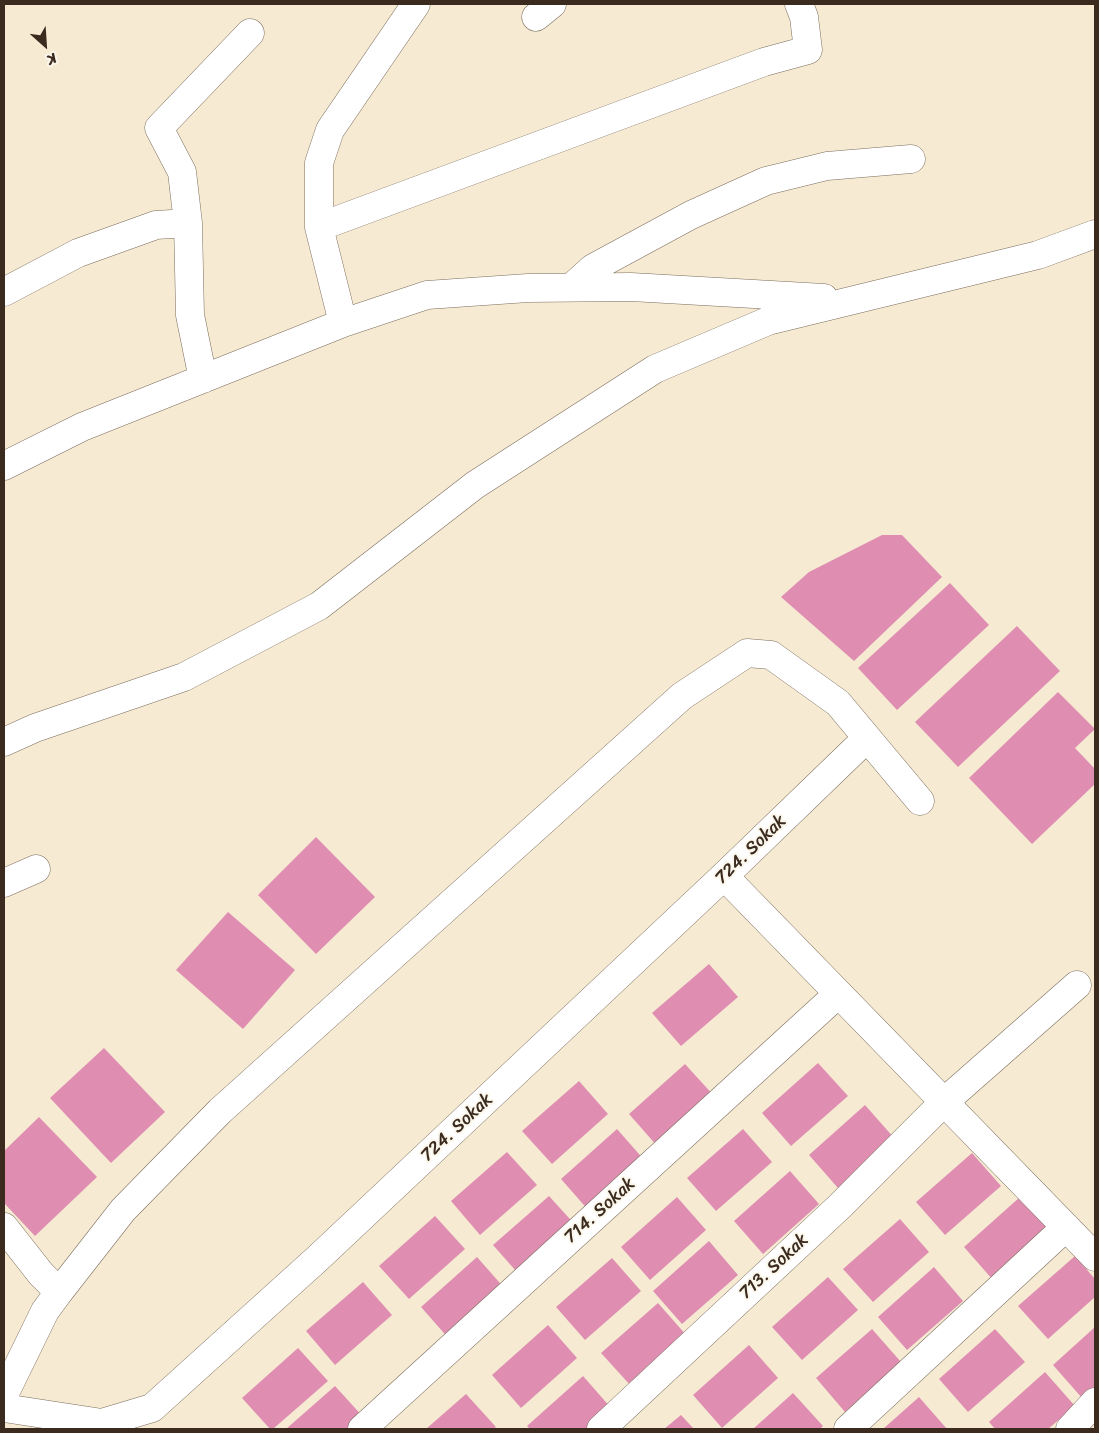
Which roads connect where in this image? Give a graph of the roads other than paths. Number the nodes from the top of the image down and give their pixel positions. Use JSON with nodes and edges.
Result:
{"nodes":[{"id":1,"x":416,"y":4,"type":"edge"},
{"id":2,"x":799,"y":4,"type":"edge"},
{"id":3,"x":250,"y":33,"type":"dead end"},
{"id":4,"x":911,"y":159,"type":"dead end"},
{"id":5,"x":188,"y":223,"type":"junction"},
{"id":6,"x":319,"y":227,"type":"junction"},
{"id":7,"x":1095,"y":234,"type":"edge"},
{"id":8,"x":572,"y":287,"type":"junction"},
{"id":9,"x":4,"y":292,"type":"edge"},
{"id":10,"x":850,"y":300,"type":"junction"},
{"id":11,"x":343,"y":322,"type":"junction"},
{"id":12,"x":203,"y":379,"type":"junction"},
{"id":13,"x":4,"y":466,"type":"edge"},
{"id":14,"x":867,"y":738,"type":"junction"},
{"id":15,"x":4,"y":742,"type":"edge"},
{"id":16,"x":920,"y":802,"type":"dead end"},
{"id":17,"x":36,"y":869,"type":"dead end"},
{"id":18,"x":724,"y":876,"type":"junction"},
{"id":19,"x":4,"y":883,"type":"edge"},
{"id":20,"x":1077,"y":985,"type":"dead end"},
{"id":21,"x":838,"y":994,"type":"junction"},
{"id":22,"x":944,"y":1102,"type":"junction"},
{"id":23,"x":4,"y":1226,"type":"edge"},
{"id":24,"x":1066,"y":1227,"type":"junction"},
{"id":25,"x":1095,"y":1257,"type":"edge"},
{"id":26,"x":59,"y":1292,"type":"junction"},
{"id":27,"x":4,"y":1395,"type":"edge"},
{"id":28,"x":1095,"y":1402,"type":"edge"},
{"id":29,"x":4,"y":1408,"type":"edge"},
{"id":30,"x":146,"y":1419,"type":"edge"},
{"id":31,"x":362,"y":1429,"type":"edge"},
{"id":32,"x":601,"y":1429,"type":"edge"},
{"id":33,"x":848,"y":1429,"type":"edge"},
{"id":34,"x":1070,"y":1429,"type":"edge"}],
"edges":[{"from":1,"to":6,"type":"street"},
{"from":2,"to":6,"type":"street"},
{"from":3,"to":5,"type":"street"},
{"from":4,"to":8,"type":"street"},
{"from":5,"to":9,"type":"street"},
{"from":5,"to":12,"type":"street"},
{"from":6,"to":11,"type":"street"},
{"from":7,"to":10,"type":"street"},
{"from":8,"to":10,"type":"street"},
{"from":8,"to":11,"type":"street"},
{"from":10,"to":15,"type":"street"},
{"from":11,"to":12,"type":"street"},
{"from":12,"to":13,"type":"street"},
{"from":14,"to":16,"type":"street"},
{"from":14,"to":18,"type":"street","name":"724. Sokak"},
{"from":14,"to":26,"type":"street"},
{"from":17,"to":19,"type":"street"},
{"from":18,"to":21,"type":"street"},
{"from":18,"to":30,"type":"street","name":"724. Sokak"},
{"from":20,"to":22,"type":"street","name":"713. Sokak"},
{"from":21,"to":22,"type":"street"},
{"from":21,"to":31,"type":"street","name":"714. Sokak"},
{"from":22,"to":24,"type":"street"},
{"from":22,"to":32,"type":"street","name":"713. Sokak"},
{"from":23,"to":26,"type":"street"},
{"from":24,"to":25,"type":"street"},
{"from":24,"to":33,"type":"street"},
{"from":26,"to":27,"type":"street"},
{"from":28,"to":34,"type":"street"},
{"from":29,"to":30,"type":"street","name":"724. Sokak"}]}
